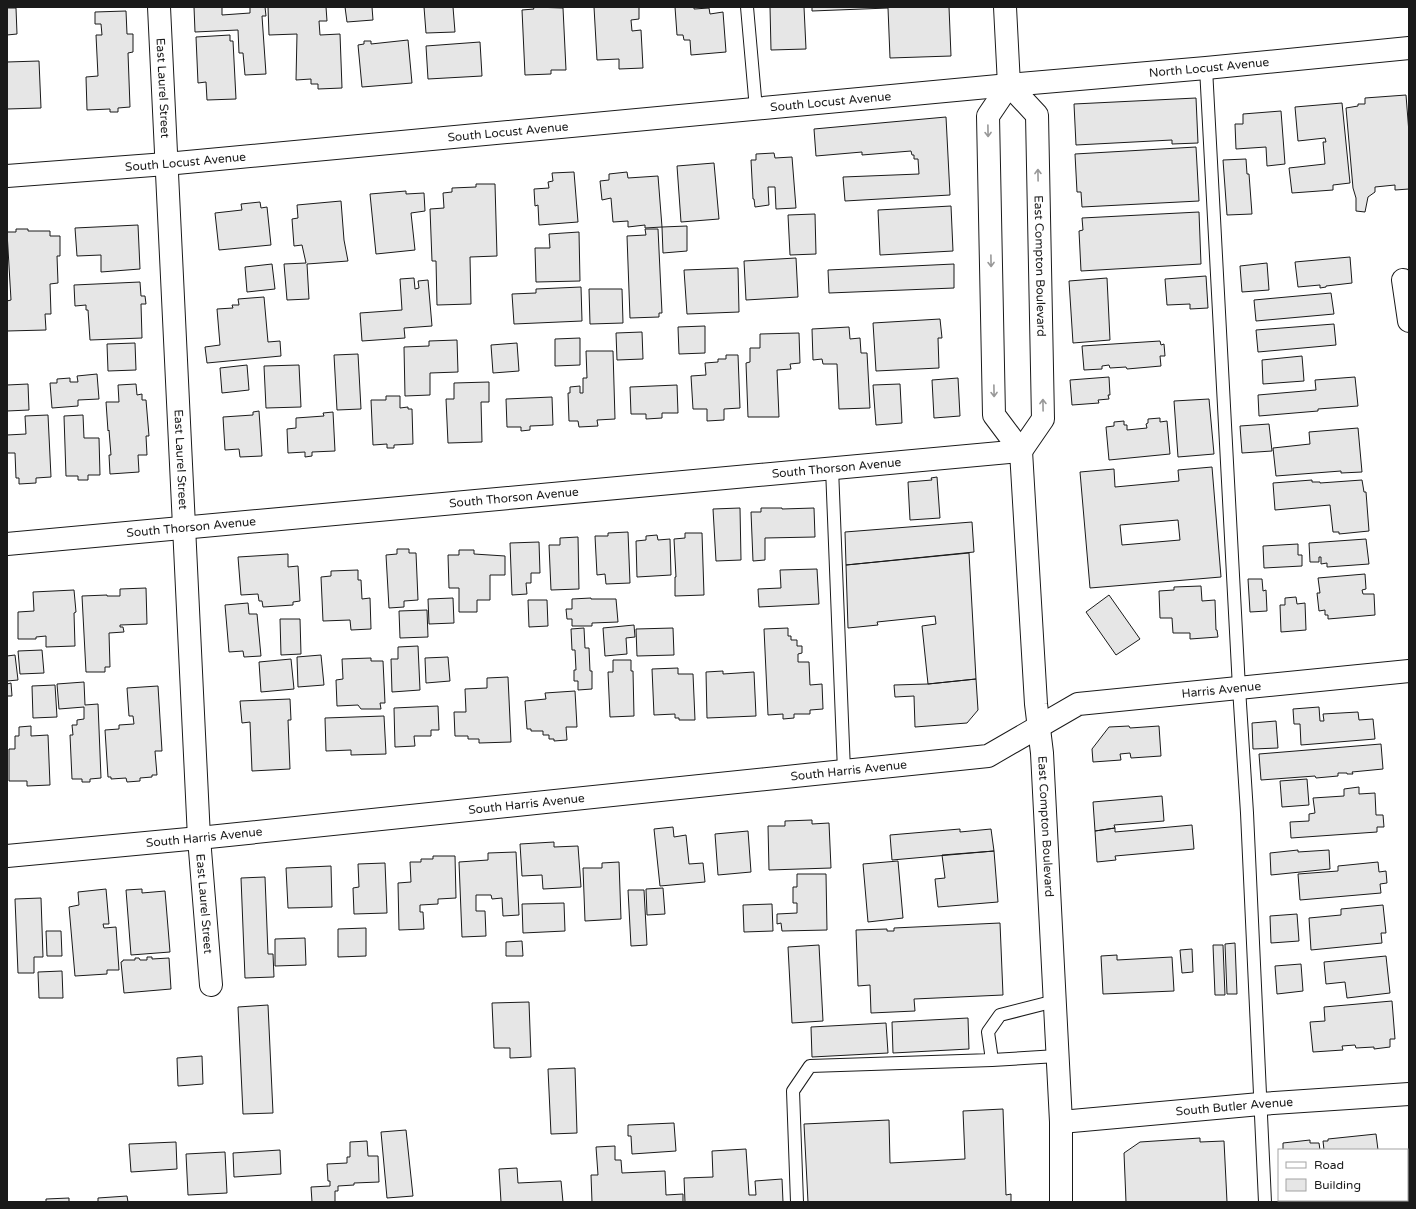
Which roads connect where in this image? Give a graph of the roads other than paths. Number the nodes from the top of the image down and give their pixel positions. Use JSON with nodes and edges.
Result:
{"nodes":[{"id":1,"x":159,"y":7,"type":"edge"},
{"id":2,"x":747,"y":7,"type":"edge"},
{"id":3,"x":1005,"y":7,"type":"edge"},
{"id":4,"x":1409,"y":48,"type":"edge"},
{"id":5,"x":1206,"y":68,"type":"junction"},
{"id":6,"x":1009,"y":85,"type":"junction"},
{"id":7,"x":756,"y":109,"type":"junction"},
{"id":8,"x":166,"y":164,"type":"junction"},
{"id":9,"x":7,"y":176,"type":"edge"},
{"id":10,"x":1403,"y":280,"type":"dead end"},
{"id":11,"x":1409,"y":321,"type":"edge"},
{"id":12,"x":1021,"y":451,"type":"junction"},
{"id":13,"x":832,"y":468,"type":"junction"},
{"id":14,"x":185,"y":527,"type":"junction"},
{"id":15,"x":7,"y":544,"type":"edge"},
{"id":16,"x":1409,"y":671,"type":"edge"},
{"id":17,"x":1238,"y":688,"type":"junction"},
{"id":18,"x":1039,"y":726,"type":"junction"},
{"id":19,"x":844,"y":771,"type":"junction"},
{"id":20,"x":199,"y":838,"type":"junction"},
{"id":21,"x":7,"y":856,"type":"edge"},
{"id":22,"x":211,"y":985,"type":"dead end"},
{"id":23,"x":1055,"y":1001,"type":"junction"},
{"id":24,"x":1058,"y":1056,"type":"junction"},
{"id":25,"x":992,"y":1060,"type":"junction"},
{"id":26,"x":1409,"y":1094,"type":"edge"},
{"id":27,"x":1260,"y":1104,"type":"junction"},
{"id":28,"x":1061,"y":1122,"type":"junction"},
{"id":29,"x":797,"y":1202,"type":"edge"},
{"id":30,"x":1061,"y":1202,"type":"edge"},
{"id":31,"x":1265,"y":1202,"type":"edge"}],
"edges":[{"from":1,"to":8,"type":"street","name":"East Laurel Street"},
{"from":2,"to":7,"type":"lane"},
{"from":3,"to":6,"type":"street"},
{"from":4,"to":5,"type":"street","name":"North Locust Avenue"},
{"from":5,"to":6,"type":"street","name":"North Locust Avenue"},
{"from":5,"to":17,"type":"lane"},
{"from":6,"to":7,"type":"street","name":"South Locust Avenue"},
{"from":6,"to":12,"type":"street","one_way":true},
{"from":12,"to":6,"type":"street","name":"East Compton Boulevard","one_way":true},
{"from":7,"to":8,"type":"street","name":"South Locust Avenue"},
{"from":8,"to":9,"type":"street","name":"South Locust Avenue"},
{"from":8,"to":14,"type":"street","name":"East Laurel Street"},
{"from":10,"to":11,"type":"street"},
{"from":12,"to":13,"type":"street","name":"South Thorson Avenue"},
{"from":12,"to":18,"type":"street","name":"East Compton Boulevard"},
{"from":13,"to":14,"type":"street","name":"South Thorson Avenue"},
{"from":13,"to":19,"type":"lane"},
{"from":14,"to":15,"type":"street","name":"South Thorson Avenue"},
{"from":14,"to":20,"type":"street","name":"East Laurel Street"},
{"from":16,"to":17,"type":"street","name":"Harris Avenue"},
{"from":17,"to":18,"type":"street","name":"Harris Avenue"},
{"from":17,"to":27,"type":"lane"},
{"from":18,"to":19,"type":"street","name":"South Harris Avenue"},
{"from":18,"to":23,"type":"street","name":"East Compton Boulevard"},
{"from":19,"to":20,"type":"street","name":"South Harris Avenue"},
{"from":20,"to":21,"type":"street","name":"South Harris Avenue"},
{"from":20,"to":22,"type":"street","name":"East Laurel Street"},
{"from":23,"to":24,"type":"street","name":"East Compton Boulevard"},
{"from":23,"to":25,"type":"lane"},
{"from":24,"to":25,"type":"lane"},
{"from":24,"to":28,"type":"street","name":"East Compton Boulevard"},
{"from":25,"to":29,"type":"lane"},
{"from":26,"to":27,"type":"street","name":"South Butler Avenue"},
{"from":27,"to":28,"type":"street","name":"South Butler Avenue"},
{"from":27,"to":31,"type":"lane"},
{"from":28,"to":30,"type":"street","name":"East Compton Boulevard"}]}
